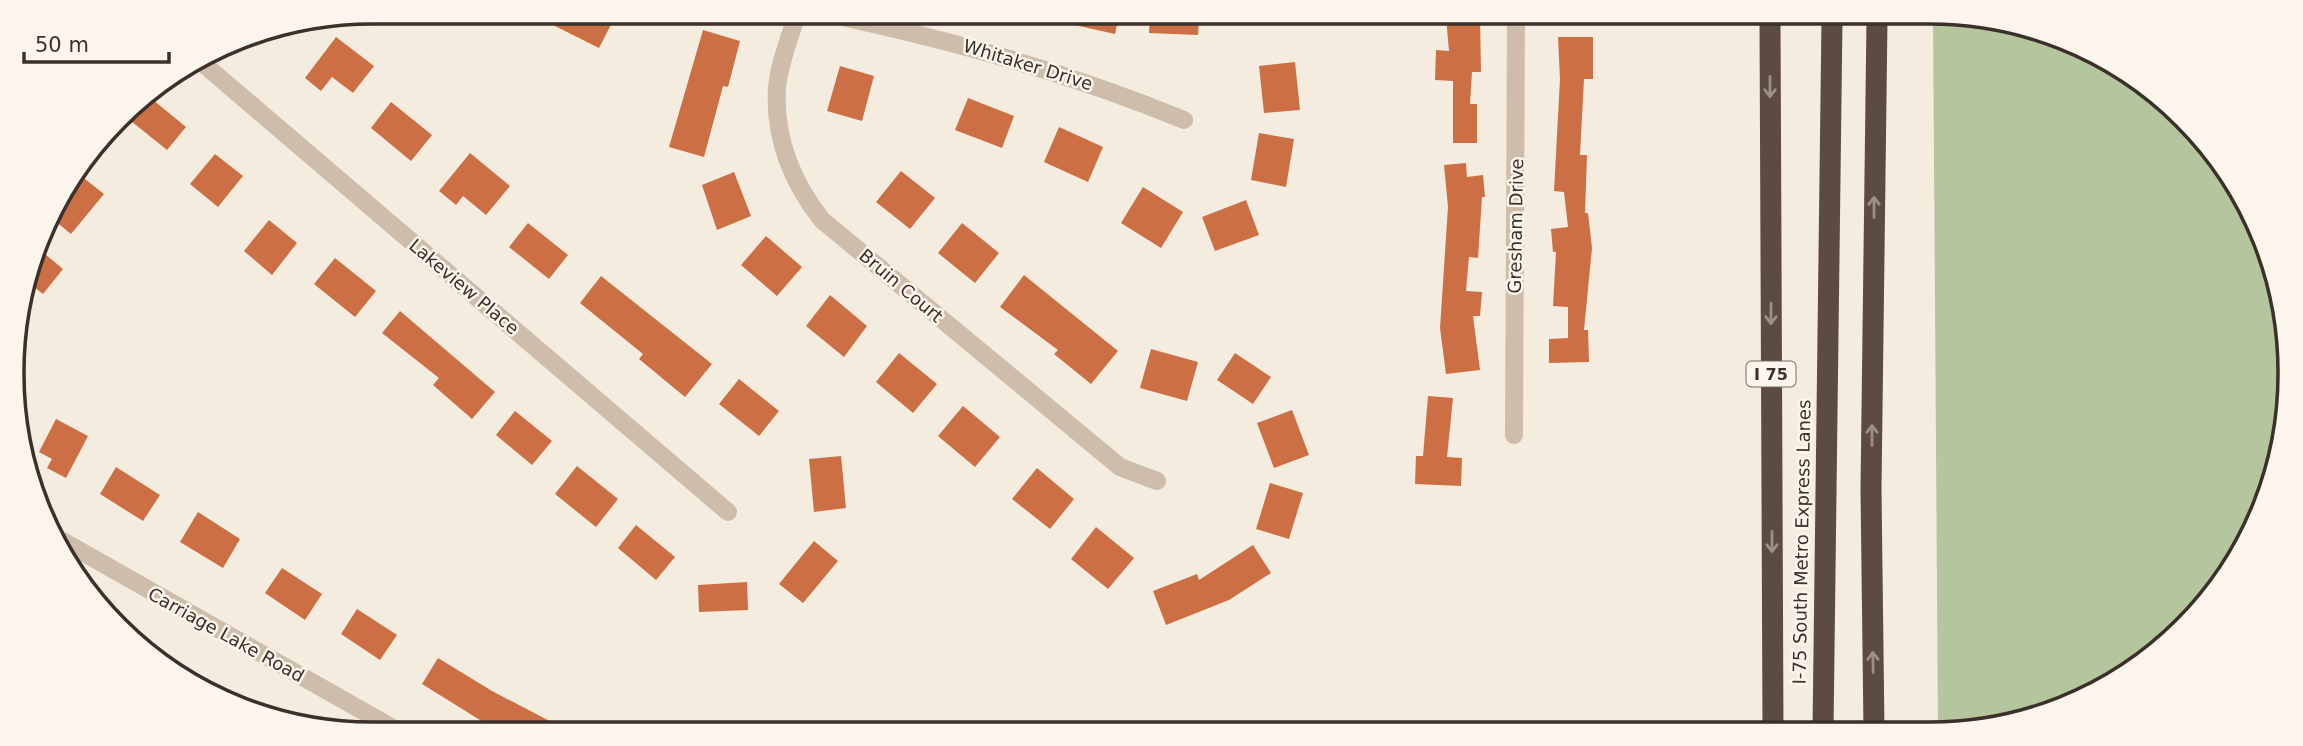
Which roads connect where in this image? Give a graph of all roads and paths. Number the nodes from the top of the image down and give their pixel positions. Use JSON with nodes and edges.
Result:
{"nodes":[{"id":1,"x":794,"y":24,"type":"edge"},
{"id":2,"x":875,"y":24,"type":"edge"},
{"id":3,"x":1516,"y":24,"type":"edge"},
{"id":4,"x":1770,"y":24,"type":"edge"},
{"id":5,"x":1832,"y":24,"type":"edge"},
{"id":6,"x":1877,"y":24,"type":"edge"},
{"id":7,"x":207,"y":66,"type":"edge"},
{"id":8,"x":1184,"y":120,"type":"dead end"},
{"id":9,"x":1514,"y":435,"type":"dead end"},
{"id":10,"x":1157,"y":481,"type":"dead end"},
{"id":11,"x":728,"y":512,"type":"dead end"},
{"id":12,"x":71,"y":546,"type":"edge"},
{"id":13,"x":382,"y":722,"type":"edge"},
{"id":14,"x":1773,"y":722,"type":"edge"},
{"id":15,"x":1823,"y":722,"type":"edge"},
{"id":16,"x":1874,"y":722,"type":"edge"}],
"edges":[{"from":1,"to":10,"type":"street","name":"Bruin Court"},
{"from":2,"to":8,"type":"street","name":"Whitaker Drive"},
{"from":3,"to":9,"type":"street","name":"Gresham Drive"},
{"from":4,"to":14,"type":"highway","number":"I 75","one_way":true},
{"from":5,"to":15,"type":"highway","name":"I-75 South Metro Express Lanes"},
{"from":16,"to":6,"type":"highway","one_way":true},
{"from":7,"to":11,"type":"street","name":"Lakeview Place"},
{"from":12,"to":13,"type":"street","name":"Carriage Lake Road"}]}
